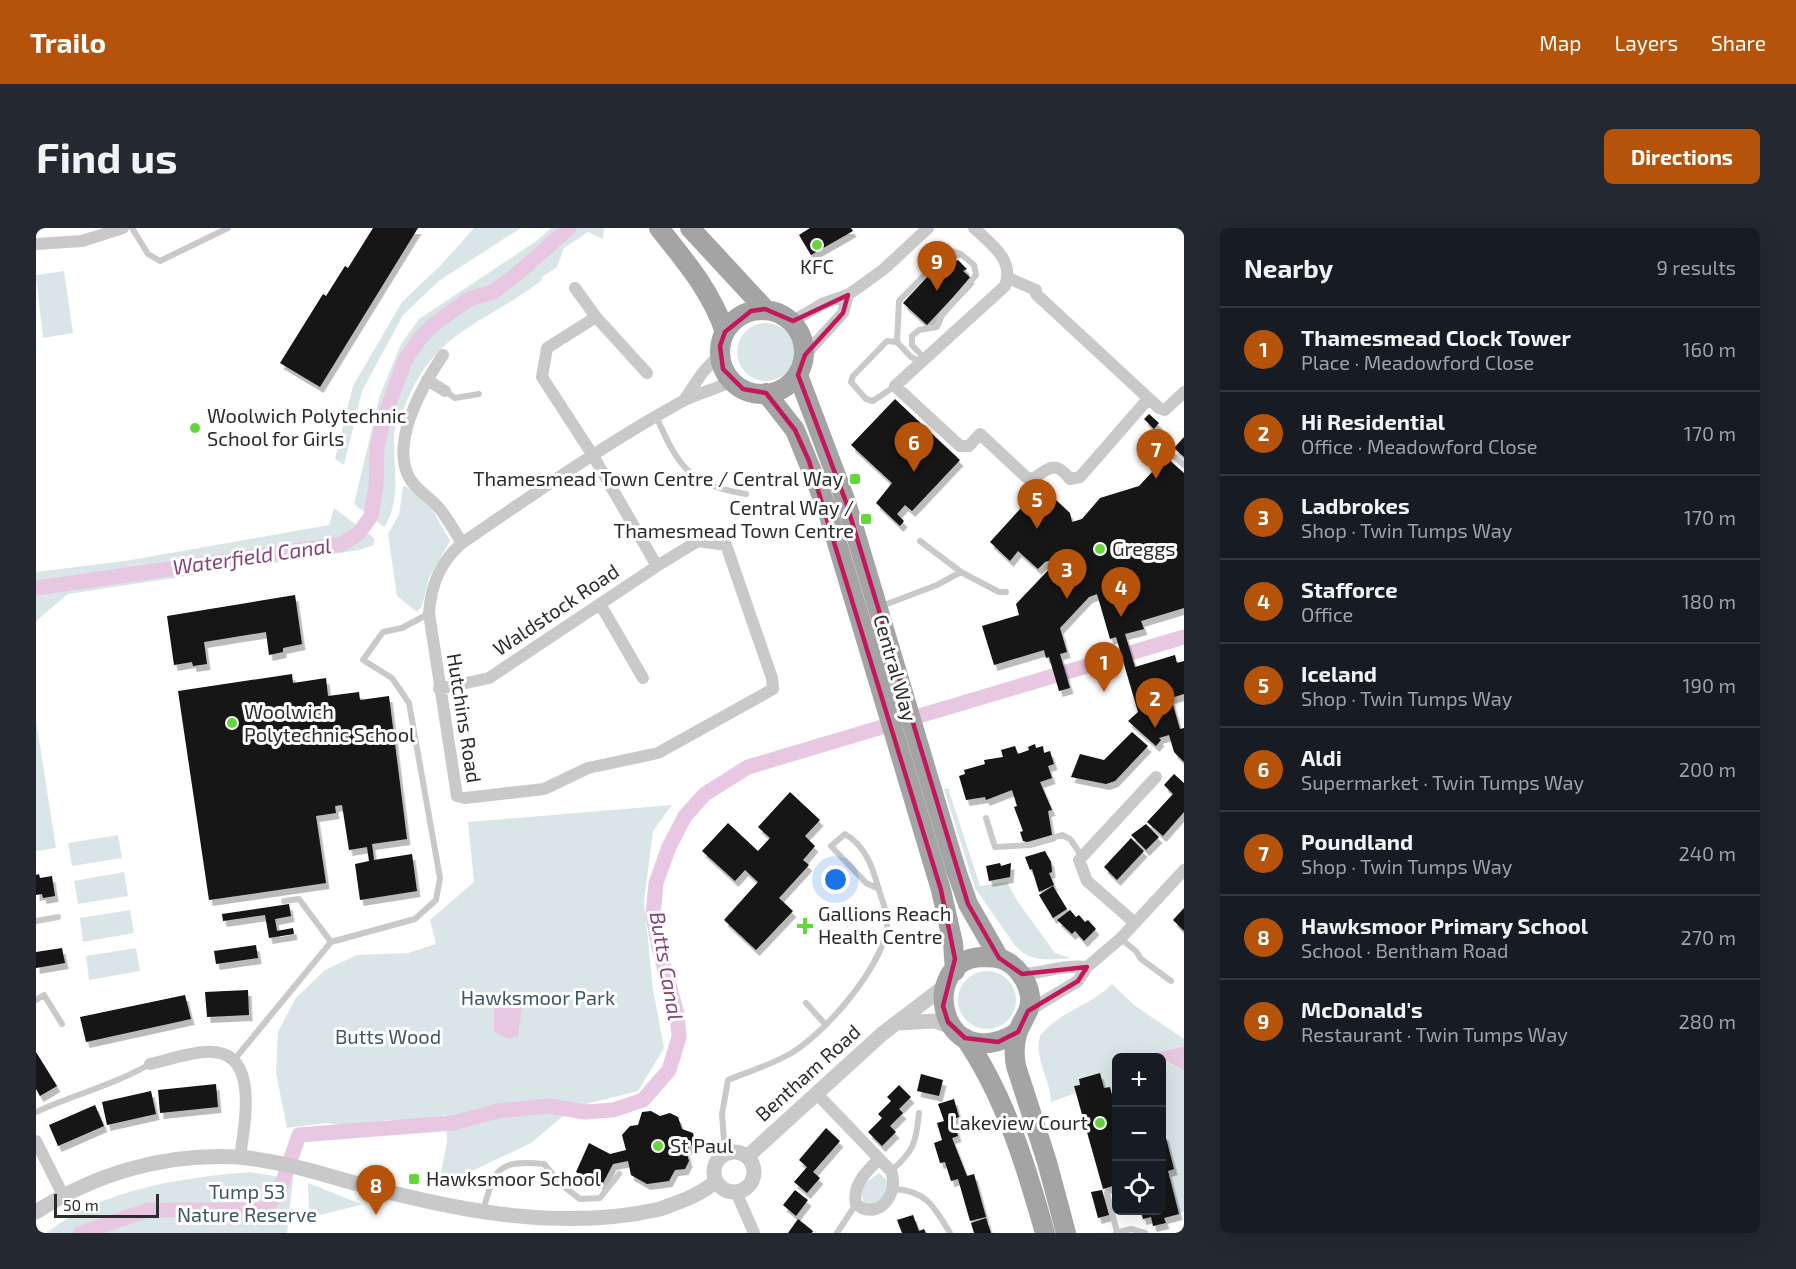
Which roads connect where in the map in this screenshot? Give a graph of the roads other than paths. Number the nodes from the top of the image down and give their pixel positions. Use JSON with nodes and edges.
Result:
{"nodes":[{"id":1,"x":123,"y":228,"type":"edge"},
{"id":2,"x":132,"y":228,"type":"edge"},
{"id":3,"x":228,"y":228,"type":"edge"},
{"id":4,"x":659,"y":228,"type":"edge"},
{"id":5,"x":690,"y":228,"type":"edge"},
{"id":6,"x":928,"y":228,"type":"edge"},
{"id":7,"x":974,"y":228,"type":"edge"},
{"id":8,"x":36,"y":244,"type":"edge"},
{"id":9,"x":1008,"y":278,"type":"junction"},
{"id":10,"x":575,"y":288,"type":"dead end"},
{"id":11,"x":848,"y":295,"type":"junction"},
{"id":12,"x":765,"y":309,"type":"junction"},
{"id":13,"x":596,"y":317,"type":"junction"},
{"id":14,"x":793,"y":321,"type":"junction"},
{"id":15,"x":725,"y":332,"type":"junction"},
{"id":16,"x":897,"y":342,"type":"junction"},
{"id":17,"x":720,"y":354,"type":"junction"},
{"id":18,"x":443,"y":355,"type":"dead end"},
{"id":19,"x":805,"y":355,"type":"junction"},
{"id":20,"x":922,"y":360,"type":"junction"},
{"id":21,"x":646,"y":373,"type":"dead end"},
{"id":22,"x":798,"y":375,"type":"junction"},
{"id":23,"x":427,"y":380,"type":"junction"},
{"id":24,"x":732,"y":381,"type":"junction"},
{"id":25,"x":895,"y":386,"type":"junction"},
{"id":26,"x":445,"y":391,"type":"joint"},
{"id":27,"x":1184,"y":392,"type":"edge"},
{"id":28,"x":479,"y":393,"type":"dead end"},
{"id":29,"x":766,"y":393,"type":"junction"},
{"id":30,"x":1148,"y":399,"type":"junction"},
{"id":31,"x":684,"y":400,"type":"junction"},
{"id":32,"x":656,"y":416,"type":"junction"},
{"id":33,"x":592,"y":454,"type":"junction"},
{"id":34,"x":1175,"y":457,"type":"dead end"},
{"id":35,"x":1184,"y":465,"type":"edge"},
{"id":36,"x":746,"y":494,"type":"dead end"},
{"id":37,"x":920,"y":541,"type":"dead end"},
{"id":38,"x":462,"y":543,"type":"junction"},
{"id":39,"x":657,"y":566,"type":"junction"},
{"id":40,"x":961,"y":572,"type":"junction"},
{"id":41,"x":1005,"y":592,"type":"dead end"},
{"id":42,"x":600,"y":604,"type":"junction"},
{"id":43,"x":878,"y":607,"type":"junction"},
{"id":44,"x":429,"y":613,"type":"junction"},
{"id":45,"x":643,"y":678,"type":"dead end"},
{"id":46,"x":439,"y":688,"type":"junction"},
{"id":47,"x":765,"y":696,"type":"joint"},
{"id":48,"x":893,"y":698,"type":"junction"},
{"id":49,"x":905,"y":740,"type":"junction"},
{"id":50,"x":1156,"y":777,"type":"dead end"},
{"id":51,"x":986,"y":818,"type":"dead end"},
{"id":52,"x":1081,"y":855,"type":"junction"},
{"id":53,"x":1184,"y":870,"type":"edge"},
{"id":54,"x":879,"y":889,"type":"junction"},
{"id":55,"x":284,"y":901,"type":"dead end"},
{"id":56,"x":58,"y":917,"type":"dead end"},
{"id":57,"x":36,"y":921,"type":"edge"},
{"id":58,"x":1135,"y":923,"type":"junction"},
{"id":59,"x":1121,"y":938,"type":"junction"},
{"id":60,"x":331,"y":942,"type":"junction"},
{"id":61,"x":999,"y":958,"type":"junction"},
{"id":62,"x":1088,"y":967,"type":"junction"},
{"id":63,"x":1022,"y":975,"type":"junction"},
{"id":64,"x":950,"y":978,"type":"junction"},
{"id":65,"x":1171,"y":981,"type":"dead end"},
{"id":66,"x":36,"y":1000,"type":"edge"},
{"id":67,"x":806,"y":1003,"type":"dead end"},
{"id":68,"x":1028,"y":1011,"type":"junction"},
{"id":69,"x":898,"y":1023,"type":"junction"},
{"id":70,"x":62,"y":1024,"type":"dead end"},
{"id":71,"x":825,"y":1024,"type":"junction"},
{"id":72,"x":1018,"y":1032,"type":"junction"},
{"id":73,"x":959,"y":1033,"type":"junction"},
{"id":74,"x":234,"y":1060,"type":"junction"},
{"id":75,"x":150,"y":1064,"type":"joint"},
{"id":76,"x":818,"y":1095,"type":"junction"},
{"id":77,"x":36,"y":1112,"type":"edge"},
{"id":78,"x":919,"y":1113,"type":"dead end"},
{"id":79,"x":36,"y":1141,"type":"edge"},
{"id":80,"x":725,"y":1153,"type":"junction"},
{"id":81,"x":748,"y":1156,"type":"junction"},
{"id":82,"x":240,"y":1158,"type":"junction"},
{"id":83,"x":879,"y":1159,"type":"junction"},
{"id":84,"x":891,"y":1171,"type":"junction"},
{"id":85,"x":620,"y":1174,"type":"dead end"},
{"id":86,"x":716,"y":1181,"type":"junction"},
{"id":87,"x":895,"y":1189,"type":"junction"},
{"id":88,"x":736,"y":1192,"type":"junction"},
{"id":89,"x":1107,"y":1193,"type":"dead end"},
{"id":90,"x":63,"y":1195,"type":"junction"},
{"id":91,"x":856,"y":1204,"type":"junction"},
{"id":92,"x":36,"y":1212,"type":"edge"},
{"id":93,"x":481,"y":1217,"type":"junction"},
{"id":94,"x":754,"y":1233,"type":"edge"},
{"id":95,"x":837,"y":1233,"type":"edge"},
{"id":96,"x":950,"y":1233,"type":"edge"},
{"id":97,"x":1045,"y":1233,"type":"edge"},
{"id":98,"x":1066,"y":1233,"type":"edge"},
{"id":99,"x":1117,"y":1233,"type":"edge"},
{"id":100,"x":1144,"y":1233,"type":"edge"}],
"edges":[{"from":1,"to":8,"type":"street"},
{"from":2,"to":3,"type":"lane"},
{"from":4,"to":15,"type":"main road"},
{"from":5,"to":12,"type":"main road"},
{"from":6,"to":11,"type":"street"},
{"from":7,"to":9,"type":"street"},
{"from":9,"to":20,"type":"street"},
{"from":9,"to":30,"type":"street"},
{"from":10,"to":13,"type":"street"},
{"from":11,"to":14,"type":"street"},
{"from":11,"to":19,"type":"street"},
{"from":12,"to":14,"type":"main road"},
{"from":12,"to":15,"type":"main road"},
{"from":13,"to":21,"type":"street"},
{"from":13,"to":33,"type":"street"},
{"from":14,"to":19,"type":"main road"},
{"from":15,"to":17,"type":"main road"},
{"from":16,"to":20,"type":"lane"},
{"from":16,"to":20,"type":"lane"},
{"from":16,"to":25,"type":"lane"},
{"from":17,"to":24,"type":"main road"},
{"from":17,"to":31,"type":"street","name":"Hutchins Road"},
{"from":18,"to":23,"type":"street"},
{"from":19,"to":22,"type":"main road"},
{"from":20,"to":25,"type":"street"},
{"from":22,"to":29,"type":"main road"},
{"from":22,"to":43,"type":"main road","name":"Central Way"},
{"from":23,"to":26,"type":"street"},
{"from":23,"to":38,"type":"street"},
{"from":24,"to":29,"type":"main road"},
{"from":24,"to":31,"type":"street","name":"Hutchins Road"},
{"from":25,"to":30,"type":"street"},
{"from":26,"to":28,"type":"lane"},
{"from":27,"to":30,"type":"street"},
{"from":29,"to":48,"type":"main road","name":"Central Way"},
{"from":31,"to":32,"type":"street","name":"Hutchins Road"},
{"from":32,"to":33,"type":"street","name":"Hutchins Road"},
{"from":32,"to":36,"type":"lane"},
{"from":33,"to":38,"type":"street","name":"Hutchins Road"},
{"from":33,"to":39,"type":"street"},
{"from":34,"to":35,"type":"lane"},
{"from":37,"to":40,"type":"lane"},
{"from":38,"to":44,"type":"street","name":"Hutchins Road"},
{"from":39,"to":42,"type":"street","name":"Waldstock Road"},
{"from":39,"to":47,"type":"street","name":"Waldstock Road"},
{"from":40,"to":41,"type":"lane"},
{"from":40,"to":43,"type":"lane"},
{"from":42,"to":45,"type":"street"},
{"from":42,"to":46,"type":"street","name":"Waldstock Road"},
{"from":43,"to":48,"type":"main road","name":"Central Way"},
{"from":44,"to":46,"type":"street","name":"Hutchins Road"},
{"from":44,"to":60,"type":"lane"},
{"from":46,"to":47,"type":"street","name":"Hutchins Road"},
{"from":48,"to":49,"type":"main road","name":"Central Way"},
{"from":49,"to":61,"type":"main road","name":"Central Way"},
{"from":49,"to":64,"type":"main road","name":"Central Way"},
{"from":50,"to":52,"type":"street"},
{"from":51,"to":52,"type":"lane"},
{"from":52,"to":58,"type":"street"},
{"from":53,"to":58,"type":"street"},
{"from":54,"to":54,"type":"lane"},
{"from":54,"to":71,"type":"lane"},
{"from":55,"to":60,"type":"lane"},
{"from":56,"to":57,"type":"lane"},
{"from":58,"to":59,"type":"street"},
{"from":59,"to":62,"type":"street"},
{"from":59,"to":65,"type":"lane"},
{"from":60,"to":74,"type":"lane"},
{"from":61,"to":63,"type":"main road","name":"Central Way"},
{"from":61,"to":64,"type":"main road"},
{"from":62,"to":63,"type":"street"},
{"from":62,"to":68,"type":"street"},
{"from":63,"to":68,"type":"main road"},
{"from":64,"to":69,"type":"street","name":"Bentham Road"},
{"from":64,"to":73,"type":"main road","name":"Central Way"},
{"from":66,"to":70,"type":"lane"},
{"from":67,"to":71,"type":"lane"},
{"from":68,"to":72,"type":"main road"},
{"from":69,"to":73,"type":"street"},
{"from":69,"to":76,"type":"street","name":"Bentham Road"},
{"from":71,"to":80,"type":"lane"},
{"from":72,"to":73,"type":"main road"},
{"from":72,"to":98,"type":"main road"},
{"from":73,"to":97,"type":"main road","name":"Central Way"},
{"from":74,"to":75,"type":"street"},
{"from":74,"to":82,"type":"street"},
{"from":75,"to":77,"type":"lane"},
{"from":76,"to":81,"type":"street","name":"Bentham Road"},
{"from":76,"to":83,"type":"street"},
{"from":78,"to":84,"type":"lane"},
{"from":79,"to":90,"type":"street"},
{"from":80,"to":81,"type":"street"},
{"from":80,"to":86,"type":"street"},
{"from":81,"to":88,"type":"street"},
{"from":82,"to":90,"type":"street"},
{"from":82,"to":93,"type":"street"},
{"from":83,"to":84,"type":"street"},
{"from":83,"to":91,"type":"street"},
{"from":84,"to":87,"type":"street"},
{"from":85,"to":93,"type":"lane"},
{"from":86,"to":88,"type":"street"},
{"from":86,"to":93,"type":"street"},
{"from":87,"to":91,"type":"street"},
{"from":87,"to":96,"type":"lane"},
{"from":88,"to":94,"type":"street"},
{"from":89,"to":99,"type":"lane"},
{"from":90,"to":92,"type":"street"},
{"from":91,"to":95,"type":"lane"},
{"from":99,"to":100,"type":"lane"}]}
